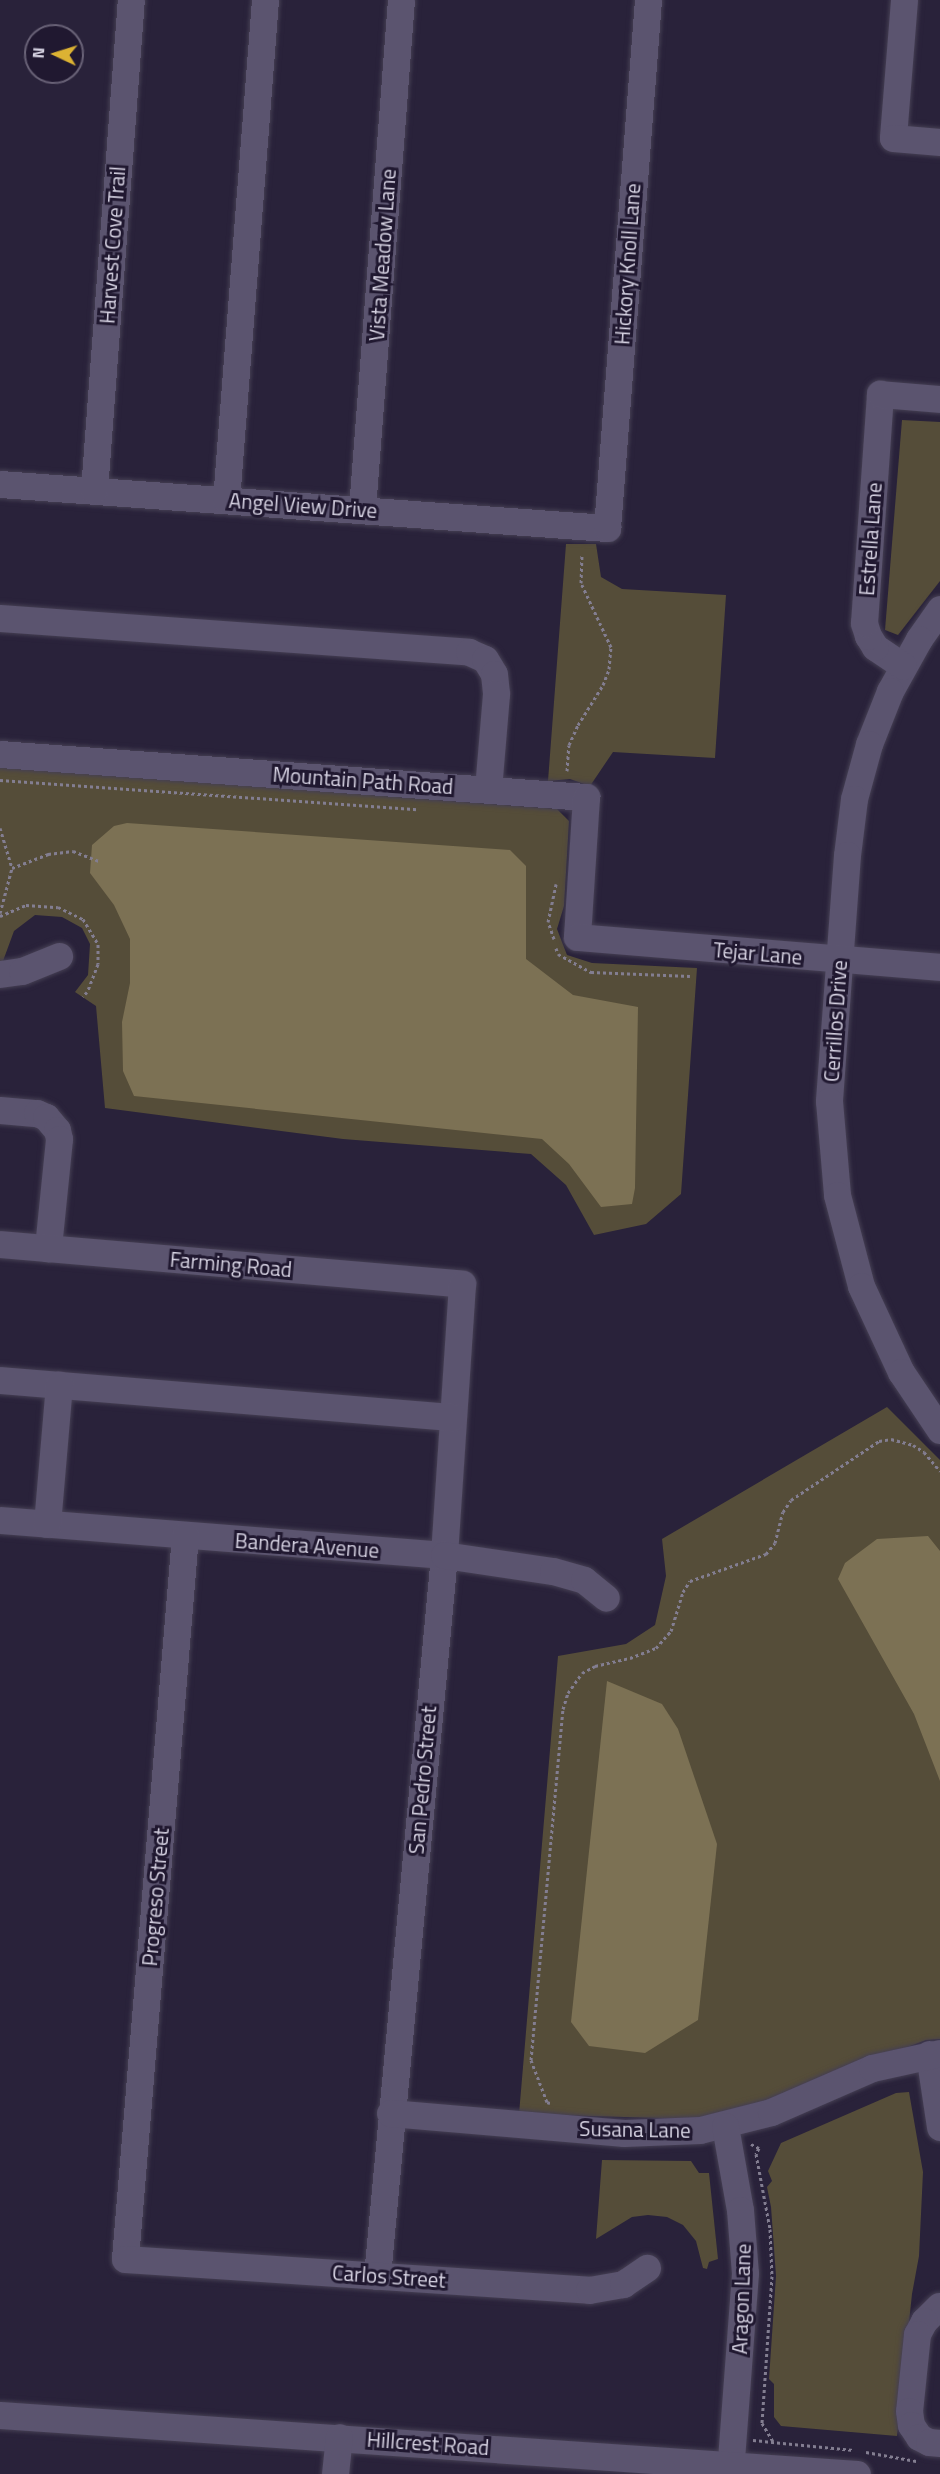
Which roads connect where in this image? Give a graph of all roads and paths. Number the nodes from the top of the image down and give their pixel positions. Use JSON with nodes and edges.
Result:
{"nodes":[{"id":1,"x":131,"y":0,"type":"edge"},
{"id":2,"x":265,"y":0,"type":"edge"},
{"id":3,"x":401,"y":0,"type":"edge"},
{"id":4,"x":648,"y":0,"type":"edge"},
{"id":5,"x":904,"y":0,"type":"edge"},
{"id":6,"x":940,"y":142,"type":"edge"},
{"id":7,"x":940,"y":399,"type":"edge"},
{"id":8,"x":0,"y":483,"type":"edge"},
{"id":9,"x":94,"y":490,"type":"junction"},
{"id":10,"x":226,"y":500,"type":"junction"},
{"id":11,"x":362,"y":509,"type":"junction"},
{"id":12,"x":607,"y":528,"type":"joint"},
{"id":13,"x":582,"y":554,"type":"dead end"},
{"id":14,"x":940,"y":609,"type":"edge"},
{"id":15,"x":0,"y":618,"type":"edge"},
{"id":16,"x":903,"y":666,"type":"junction"},
{"id":17,"x":0,"y":754,"type":"edge"},
{"id":18,"x":567,"y":771,"type":"dead end"},
{"id":19,"x":0,"y":780,"type":"edge"},
{"id":20,"x":488,"y":789,"type":"junction"},
{"id":21,"x":428,"y":810,"type":"dead end"},
{"id":22,"x":0,"y":828,"type":"edge"},
{"id":23,"x":99,"y":861,"type":"dead end"},
{"id":24,"x":12,"y":868,"type":"junction"},
{"id":25,"x":557,"y":877,"type":"dead end"},
{"id":26,"x":0,"y":914,"type":"edge"},
{"id":27,"x":577,"y":937,"type":"joint"},
{"id":28,"x":59,"y":956,"type":"dead end"},
{"id":29,"x":839,"y":960,"type":"junction"},
{"id":30,"x":940,"y":967,"type":"edge"},
{"id":31,"x":0,"y":974,"type":"edge"},
{"id":32,"x":690,"y":976,"type":"dead end"},
{"id":33,"x":83,"y":996,"type":"dead end"},
{"id":34,"x":0,"y":1110,"type":"edge"},
{"id":35,"x":0,"y":1244,"type":"edge"},
{"id":36,"x":48,"y":1248,"type":"junction"},
{"id":37,"x":462,"y":1284,"type":"joint"},
{"id":38,"x":0,"y":1380,"type":"edge"},
{"id":39,"x":58,"y":1385,"type":"junction"},
{"id":40,"x":452,"y":1417,"type":"junction"},
{"id":41,"x":940,"y":1430,"type":"edge"},
{"id":42,"x":940,"y":1471,"type":"edge"},
{"id":43,"x":0,"y":1520,"type":"edge"},
{"id":44,"x":47,"y":1524,"type":"junction"},
{"id":45,"x":185,"y":1535,"type":"junction"},
{"id":46,"x":444,"y":1555,"type":"junction"},
{"id":47,"x":606,"y":1598,"type":"dead end"},
{"id":48,"x":934,"y":2053,"type":"edge"},
{"id":49,"x":558,"y":2104,"type":"dead end"},
{"id":50,"x":390,"y":2113,"type":"junction"},
{"id":51,"x":725,"y":2126,"type":"junction"},
{"id":52,"x":940,"y":2127,"type":"edge"},
{"id":53,"x":125,"y":2259,"type":"joint"},
{"id":54,"x":647,"y":2268,"type":"dead end"},
{"id":55,"x":377,"y":2276,"type":"junction"},
{"id":56,"x":940,"y":2298,"type":"edge"},
{"id":57,"x":940,"y":2306,"type":"edge"},
{"id":58,"x":0,"y":2415,"type":"edge"},
{"id":59,"x":339,"y":2437,"type":"junction"},
{"id":60,"x":940,"y":2443,"type":"edge"},
{"id":61,"x":731,"y":2469,"type":"edge"},
{"id":62,"x":335,"y":2474,"type":"edge"},
{"id":63,"x":857,"y":2474,"type":"edge"}],
"edges":[{"from":1,"to":9,"type":"street","name":"Harvest Cove Trail"},
{"from":2,"to":10,"type":"street"},
{"from":3,"to":11,"type":"street","name":"Vista Meadow Lane"},
{"from":4,"to":12,"type":"street","name":"Hickory Knoll Lane"},
{"from":5,"to":6,"type":"street"},
{"from":7,"to":16,"type":"street","name":"Estrella Lane"},
{"from":8,"to":9,"type":"street","name":"Angel View Drive"},
{"from":9,"to":10,"type":"street","name":"Angel View Drive"},
{"from":10,"to":11,"type":"street","name":"Angel View Drive"},
{"from":11,"to":12,"type":"street","name":"Angel View Drive"},
{"from":13,"to":18,"type":"path"},
{"from":14,"to":16,"type":"street","name":"Cerrillos Drive"},
{"from":15,"to":20,"type":"street"},
{"from":16,"to":29,"type":"street","name":"Cerrillos Drive"},
{"from":17,"to":20,"type":"street","name":"Mountain Path Road"},
{"from":19,"to":21,"type":"path"},
{"from":20,"to":27,"type":"street","name":"Mountain Path Road"},
{"from":22,"to":24,"type":"path"},
{"from":23,"to":24,"type":"path"},
{"from":24,"to":26,"type":"path"},
{"from":25,"to":32,"type":"path"},
{"from":26,"to":33,"type":"path"},
{"from":27,"to":29,"type":"street","name":"Tejar Lane"},
{"from":28,"to":31,"type":"street"},
{"from":29,"to":30,"type":"street","name":"Tejar Lane"},
{"from":29,"to":41,"type":"street","name":"Cerrillos Drive"},
{"from":34,"to":36,"type":"street"},
{"from":35,"to":36,"type":"street","name":"Farming Road"},
{"from":36,"to":37,"type":"street","name":"Farming Road"},
{"from":37,"to":40,"type":"street","name":"San Pedro Street"},
{"from":38,"to":39,"type":"street"},
{"from":39,"to":40,"type":"street"},
{"from":39,"to":44,"type":"street"},
{"from":40,"to":46,"type":"street","name":"San Pedro Street"},
{"from":42,"to":49,"type":"path"},
{"from":43,"to":44,"type":"street","name":"Bandera Avenue"},
{"from":44,"to":45,"type":"street","name":"Bandera Avenue"},
{"from":45,"to":46,"type":"street","name":"Bandera Avenue"},
{"from":45,"to":53,"type":"street","name":"Progreso Street"},
{"from":46,"to":47,"type":"street","name":"Bandera Avenue"},
{"from":46,"to":50,"type":"street","name":"San Pedro Street"},
{"from":48,"to":51,"type":"street","name":"Susana Lane"},
{"from":48,"to":52,"type":"street"},
{"from":50,"to":51,"type":"street","name":"Susana Lane"},
{"from":50,"to":55,"type":"street","name":"San Pedro Street"},
{"from":51,"to":61,"type":"street","name":"Aragon Lane"},
{"from":53,"to":55,"type":"street","name":"Carlos Street"},
{"from":54,"to":55,"type":"street","name":"Carlos Street"},
{"from":56,"to":57,"type":"street"},
{"from":57,"to":60,"type":"street"},
{"from":58,"to":59,"type":"street","name":"Hillcrest Road"},
{"from":59,"to":61,"type":"street","name":"Hillcrest Road"},
{"from":59,"to":62,"type":"street"},
{"from":61,"to":63,"type":"street","name":"Hillcrest Road"}]}
